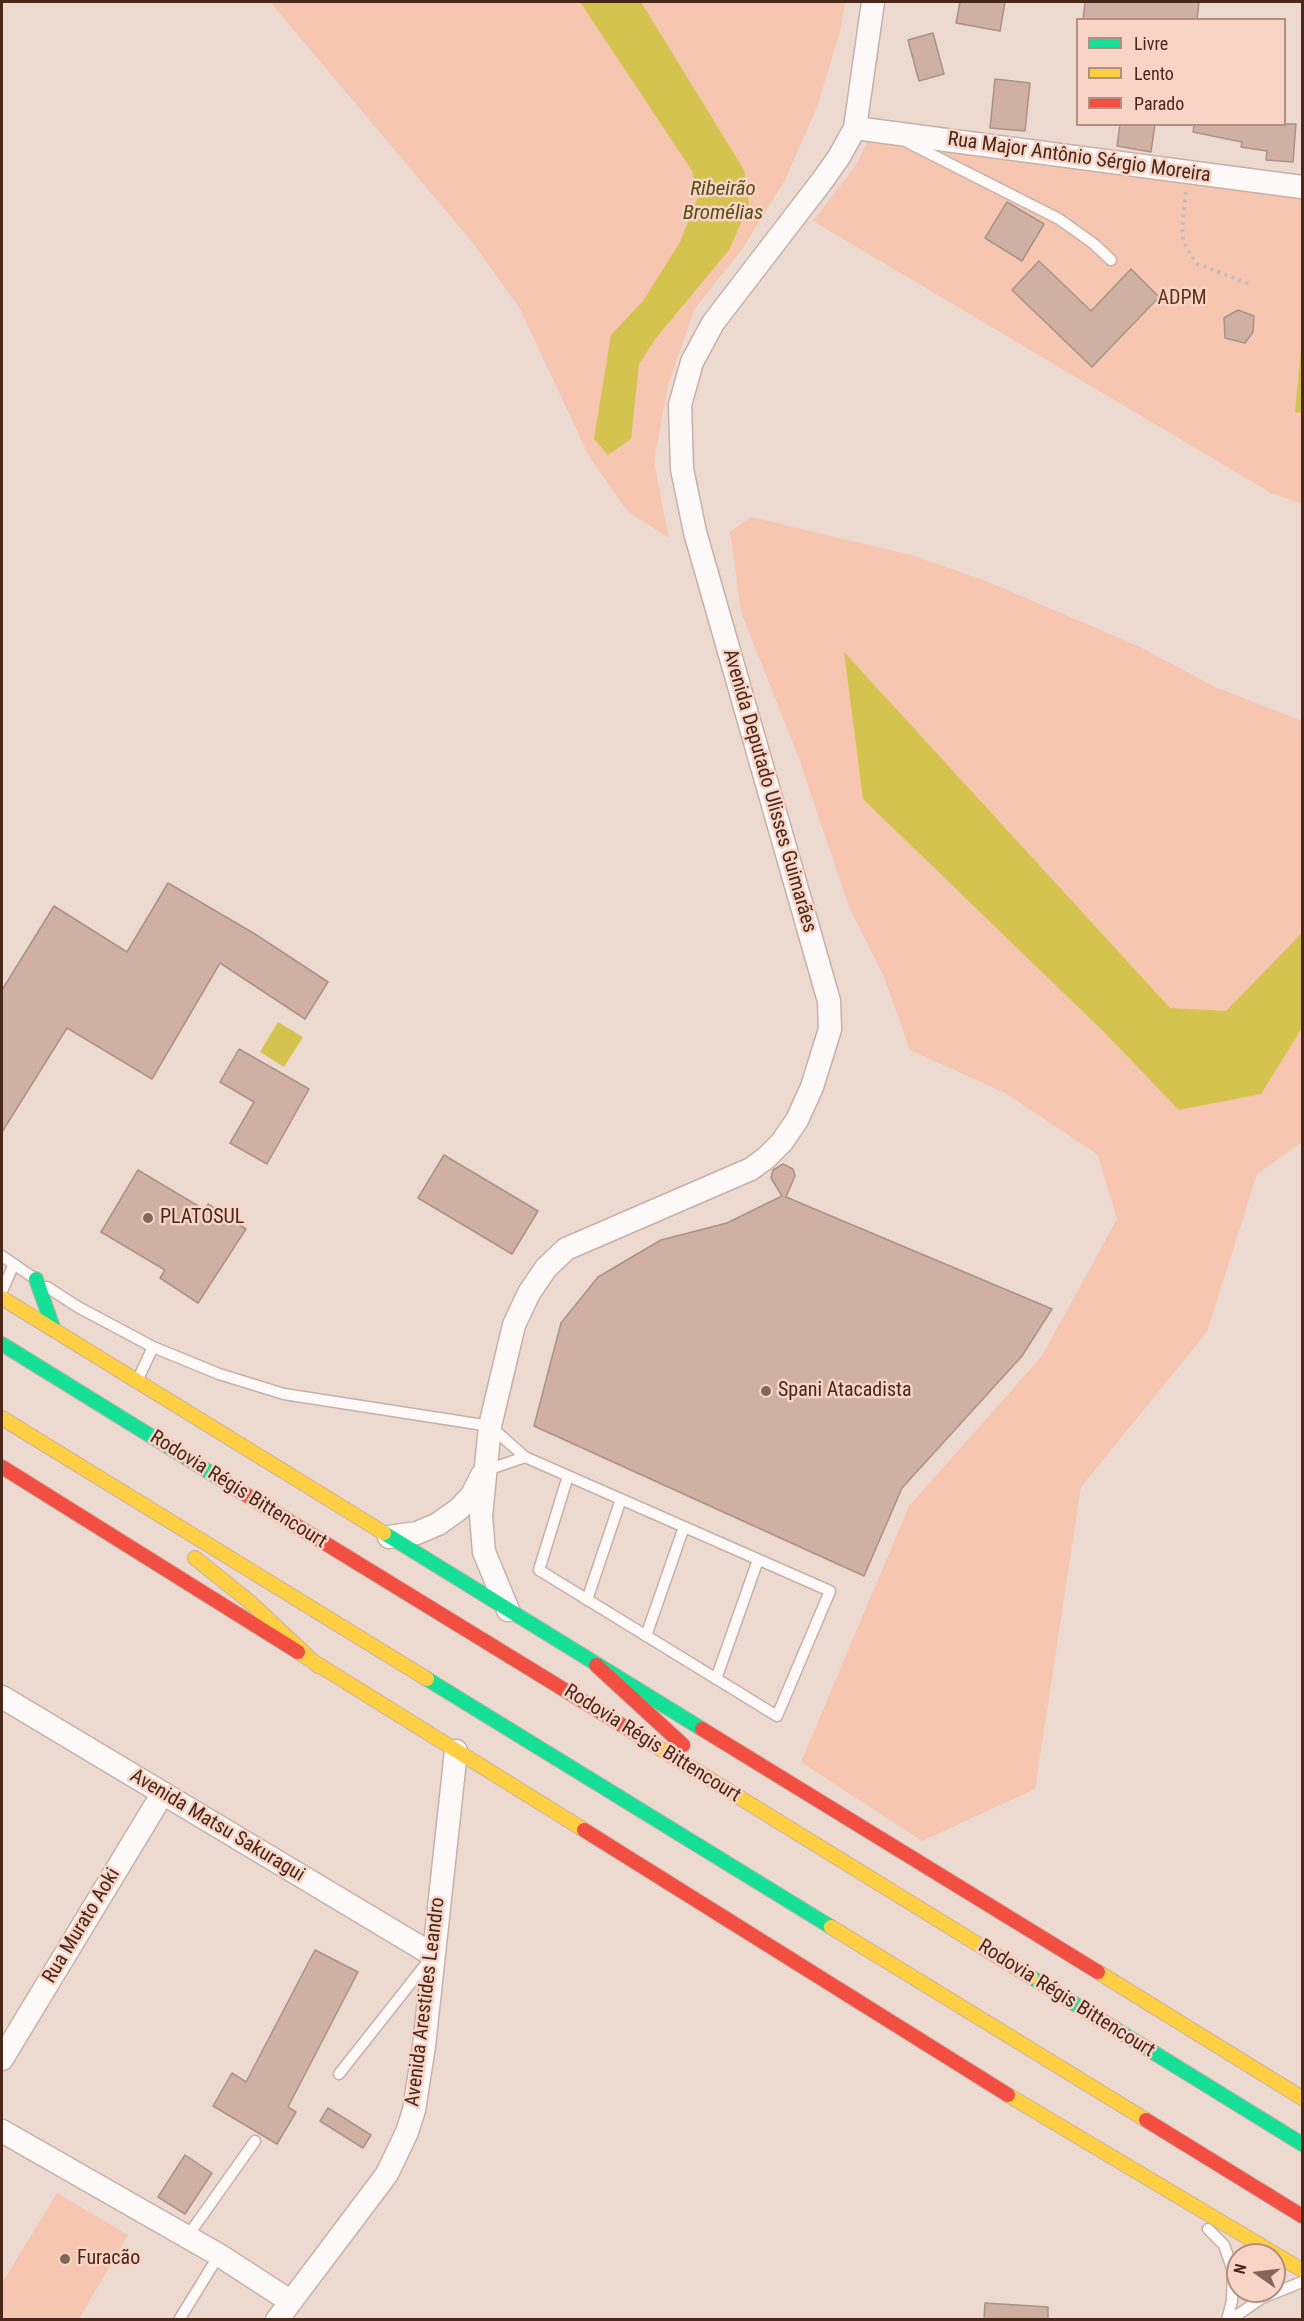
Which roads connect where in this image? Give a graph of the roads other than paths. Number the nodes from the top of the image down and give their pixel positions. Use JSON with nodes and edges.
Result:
{"nodes":[{"id":1,"x":873,"y":2,"type":"edge"},
{"id":2,"x":855,"y":128,"type":"junction"},
{"id":3,"x":888,"y":132,"type":"junction"},
{"id":4,"x":1302,"y":187,"type":"edge"},
{"id":5,"x":1110,"y":260,"type":"dead end"},
{"id":6,"x":2,"y":1256,"type":"edge"},
{"id":7,"x":14,"y":1264,"type":"junction"},
{"id":8,"x":36,"y":1279,"type":"junction"},
{"id":9,"x":2,"y":1291,"type":"edge"},
{"id":10,"x":2,"y":1298,"type":"edge"},
{"id":11,"x":54,"y":1330,"type":"junction"},
{"id":12,"x":2,"y":1344,"type":"edge"},
{"id":13,"x":153,"y":1347,"type":"junction"},
{"id":14,"x":137,"y":1380,"type":"junction"},
{"id":15,"x":2,"y":1418,"type":"edge"},
{"id":16,"x":490,"y":1426,"type":"junction"},
{"id":17,"x":56,"y":1451,"type":"junction"},
{"id":18,"x":525,"y":1457,"type":"junction"},
{"id":19,"x":2,"y":1467,"type":"edge"},
{"id":20,"x":484,"y":1471,"type":"junction"},
{"id":21,"x":568,"y":1476,"type":"junction"},
{"id":22,"x":621,"y":1499,"type":"junction"},
{"id":23,"x":684,"y":1527,"type":"junction"},
{"id":24,"x":389,"y":1537,"type":"junction"},
{"id":25,"x":758,"y":1560,"type":"junction"},
{"id":26,"x":587,"y":1600,"type":"junction"},
{"id":27,"x":508,"y":1611,"type":"junction"},
{"id":28,"x":646,"y":1636,"type":"junction"},
{"id":29,"x":596,"y":1665,"type":"junction"},
{"id":30,"x":318,"y":1666,"type":"junction"},
{"id":31,"x":716,"y":1679,"type":"junction"},
{"id":32,"x":2,"y":1697,"type":"edge"},
{"id":33,"x":456,"y":1751,"type":"junction"},
{"id":34,"x":163,"y":1793,"type":"junction"},
{"id":35,"x":783,"y":1825,"type":"junction"},
{"id":36,"x":433,"y":1955,"type":"junction"},
{"id":37,"x":2,"y":2059,"type":"edge"},
{"id":38,"x":339,"y":2074,"type":"dead end"},
{"id":39,"x":1302,"y":2098,"type":"edge"},
{"id":40,"x":2,"y":2131,"type":"edge"},
{"id":41,"x":255,"y":2141,"type":"dead end"},
{"id":42,"x":1302,"y":2144,"type":"edge"},
{"id":43,"x":1146,"y":2177,"type":"junction"},
{"id":44,"x":1302,"y":2216,"type":"edge"},
{"id":45,"x":187,"y":2237,"type":"junction"},
{"id":46,"x":219,"y":2255,"type":"junction"},
{"id":47,"x":1302,"y":2270,"type":"edge"},
{"id":48,"x":1302,"y":2282,"type":"edge"},
{"id":49,"x":290,"y":2301,"type":"junction"},
{"id":50,"x":178,"y":2319,"type":"edge"},
{"id":51,"x":277,"y":2319,"type":"edge"},
{"id":52,"x":1228,"y":2319,"type":"edge"}],
"edges":[{"from":1,"to":2,"type":"street","name":"Avenida Deputado Ulisses Guimarães"},
{"from":2,"to":3,"type":"street","name":"Rua Major Antônio Sérgio Moreira"},
{"from":2,"to":16,"type":"street","name":"Avenida Deputado Ulisses Guimarães"},
{"from":3,"to":4,"type":"street","name":"Rua Major Antônio Sérgio Moreira"},
{"from":3,"to":5,"type":"lane"},
{"from":6,"to":7,"type":"lane"},
{"from":7,"to":8,"type":"lane"},
{"from":7,"to":9,"type":"lane"},
{"from":8,"to":11,"type":"main road"},
{"from":8,"to":13,"type":"lane"},
{"from":10,"to":11,"type":"main road"},
{"from":11,"to":14,"type":"main road"},
{"from":12,"to":35,"type":"main road","name":"Rodovia Régis Bittencourt"},
{"from":13,"to":14,"type":"lane"},
{"from":13,"to":16,"type":"lane"},
{"from":14,"to":24,"type":"main road"},
{"from":15,"to":17,"type":"main road"},
{"from":16,"to":18,"type":"lane"},
{"from":16,"to":20,"type":"street","name":"Avenida Deputado Ulisses Guimarães"},
{"from":17,"to":30,"type":"main road"},
{"from":17,"to":44,"type":"main road"},
{"from":18,"to":20,"type":"lane"},
{"from":18,"to":21,"type":"lane"},
{"from":19,"to":30,"type":"main road"},
{"from":20,"to":24,"type":"street","name":"Avenida Deputado Ulisses Guimarães"},
{"from":20,"to":27,"type":"street","name":"Avenida Deputado Ulisses Guimarães"},
{"from":21,"to":22,"type":"lane"},
{"from":21,"to":26,"type":"lane"},
{"from":22,"to":23,"type":"lane"},
{"from":22,"to":26,"type":"lane"},
{"from":23,"to":25,"type":"lane"},
{"from":23,"to":28,"type":"lane"},
{"from":24,"to":27,"type":"main road"},
{"from":25,"to":31,"type":"lane"},
{"from":25,"to":31,"type":"lane"},
{"from":26,"to":28,"type":"lane"},
{"from":27,"to":29,"type":"main road"},
{"from":28,"to":31,"type":"lane"},
{"from":29,"to":35,"type":"main road"},
{"from":29,"to":39,"type":"main road"},
{"from":30,"to":33,"type":"main road"},
{"from":32,"to":34,"type":"street","name":"Avenida Matsu Sakuragui"},
{"from":33,"to":36,"type":"street","name":"Avenida Arestides Leandro"},
{"from":33,"to":43,"type":"main road"},
{"from":34,"to":36,"type":"street","name":"Avenida Matsu Sakuragui"},
{"from":34,"to":37,"type":"street","name":"Rua Murato Aoki"},
{"from":35,"to":42,"type":"main road","name":"Rodovia Régis Bittencourt"},
{"from":36,"to":38,"type":"lane"},
{"from":36,"to":49,"type":"street","name":"Avenida Arestides Leandro"},
{"from":40,"to":45,"type":"street"},
{"from":41,"to":45,"type":"lane"},
{"from":43,"to":47,"type":"main road"},
{"from":43,"to":52,"type":"lane"},
{"from":45,"to":46,"type":"street"},
{"from":46,"to":49,"type":"street"},
{"from":46,"to":50,"type":"lane"},
{"from":48,"to":52,"type":"lane"},
{"from":49,"to":51,"type":"street","name":"Avenida Arestides Leandro"}]}
